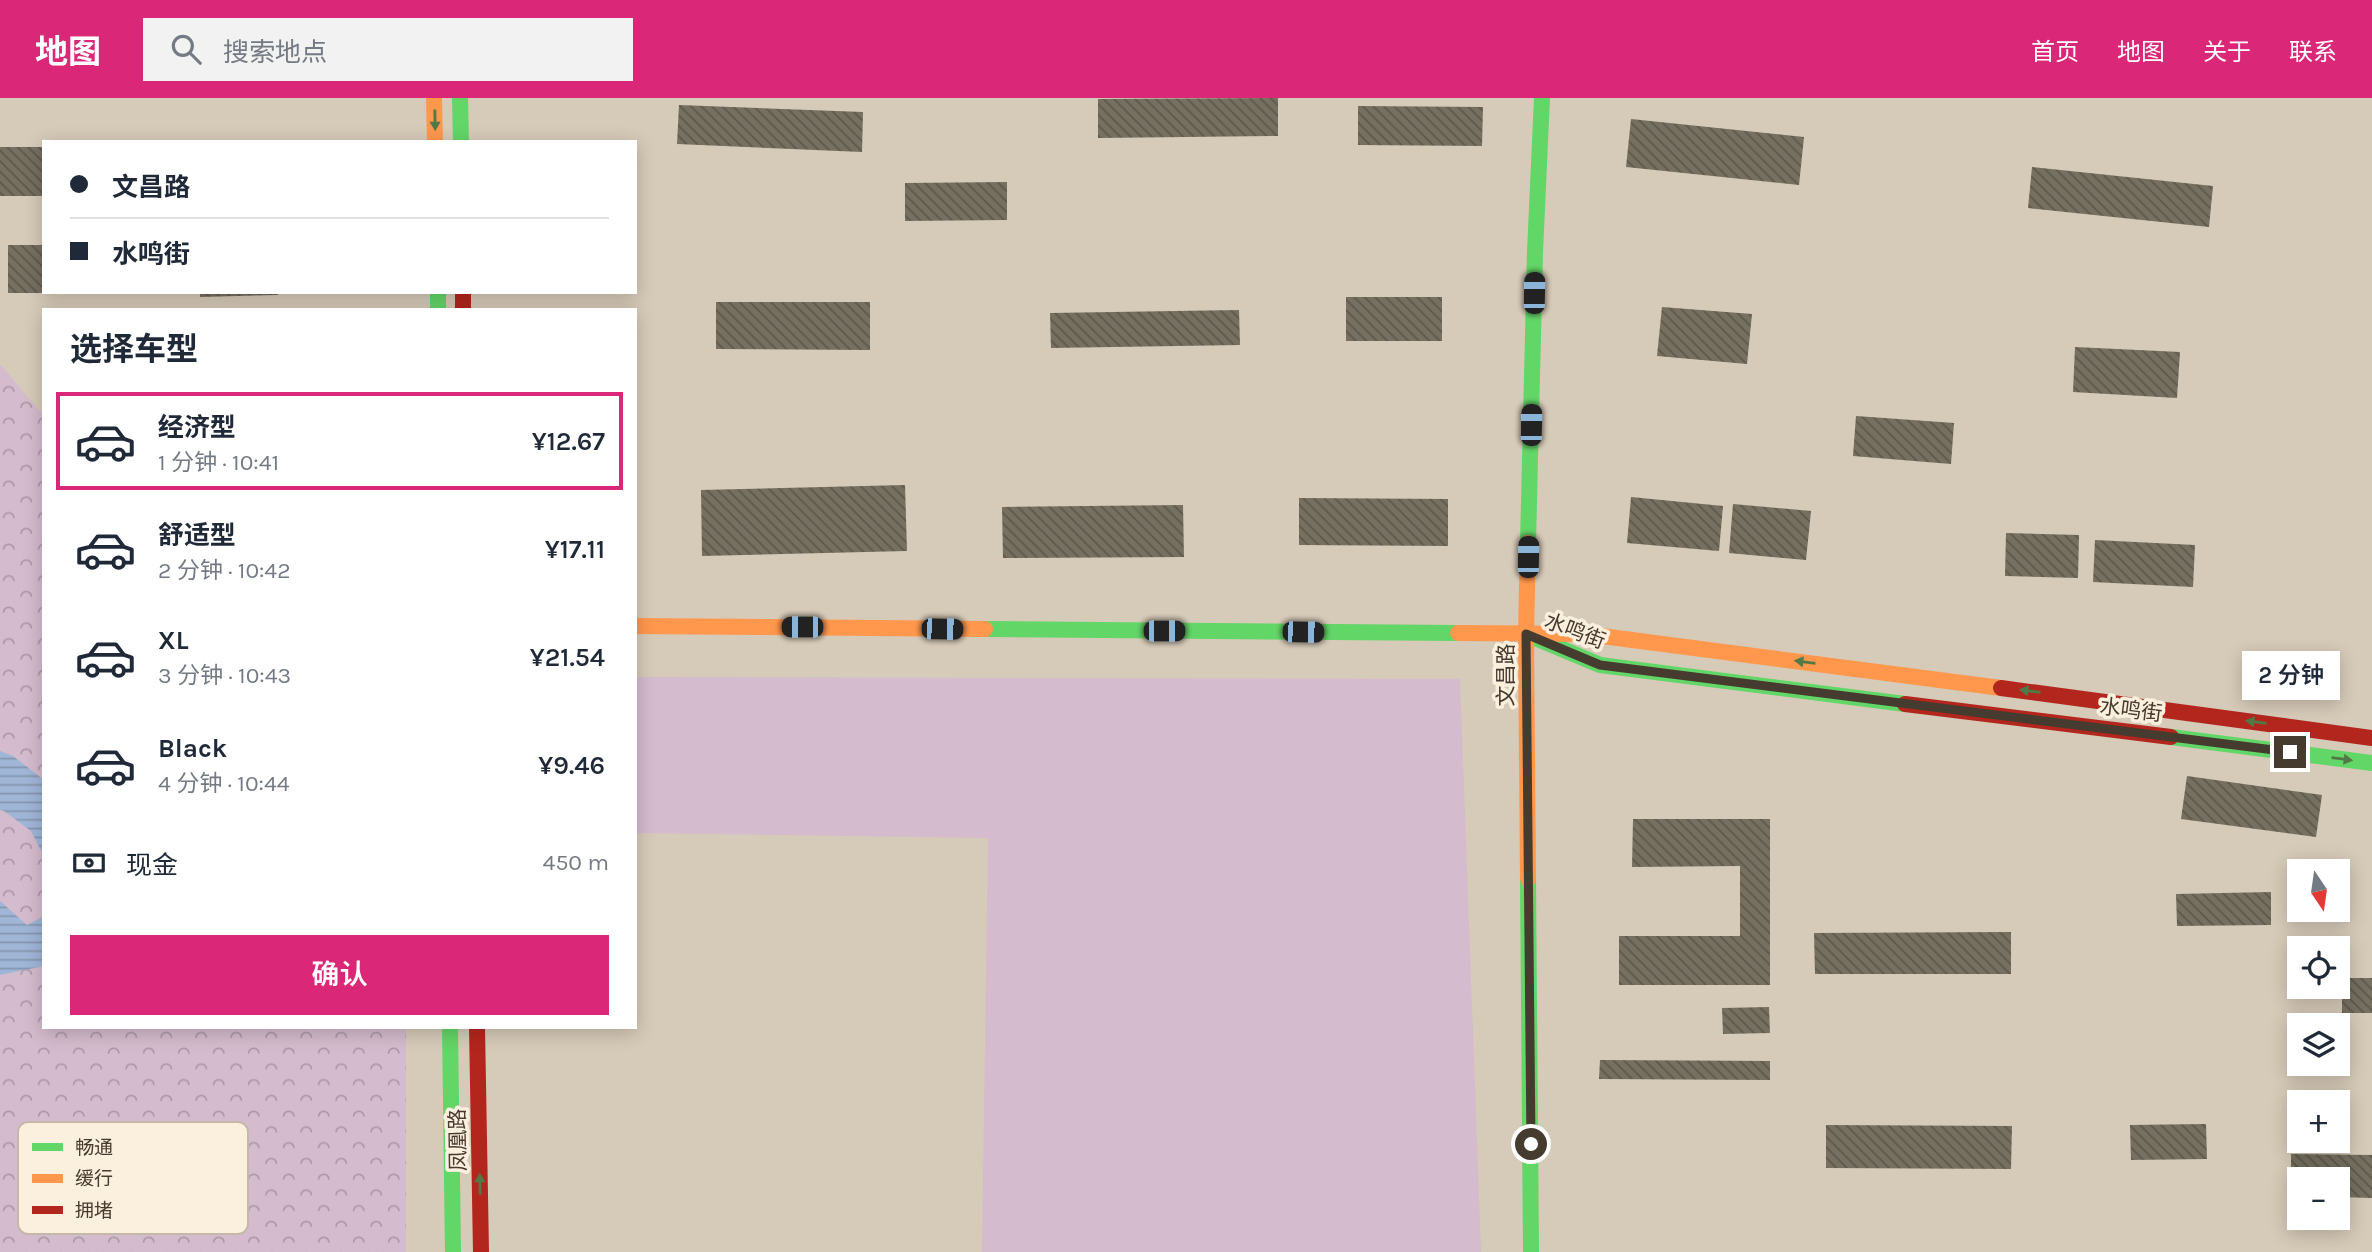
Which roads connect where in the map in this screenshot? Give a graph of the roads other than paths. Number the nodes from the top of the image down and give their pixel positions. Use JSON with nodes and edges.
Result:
{"nodes":[{"id":1,"x":434,"y":98,"type":"edge"},
{"id":2,"x":460,"y":98,"type":"edge"},
{"id":3,"x":1542,"y":98,"type":"edge"},
{"id":4,"x":435,"y":140,"type":"edge"},
{"id":5,"x":461,"y":140,"type":"edge"},
{"id":6,"x":637,"y":626,"type":"edge"},
{"id":7,"x":1526,"y":634,"type":"junction"},
{"id":8,"x":2372,"y":738,"type":"edge"},
{"id":9,"x":2372,"y":763,"type":"edge"},
{"id":10,"x":450,"y":1029,"type":"edge"},
{"id":11,"x":477,"y":1029,"type":"edge"},
{"id":12,"x":453,"y":1252,"type":"edge"},
{"id":13,"x":481,"y":1252,"type":"edge"},
{"id":14,"x":1531,"y":1252,"type":"edge"}],
"edges":[{"from":1,"to":4,"type":"main road","one_way":true},
{"from":2,"to":5,"type":"main road"},
{"from":3,"to":7,"type":"main road","name":"文昌路"},
{"from":6,"to":7,"type":"main road"},
{"from":8,"to":7,"type":"main road","name":"水鸣街","one_way":true},
{"from":7,"to":9,"type":"main road","name":"水鸣街","one_way":true},
{"from":7,"to":14,"type":"main road","name":"文昌路"},
{"from":10,"to":12,"type":"main road","name":"凤凰路"},
{"from":13,"to":11,"type":"main road","name":"凤凰路","one_way":true}]}
